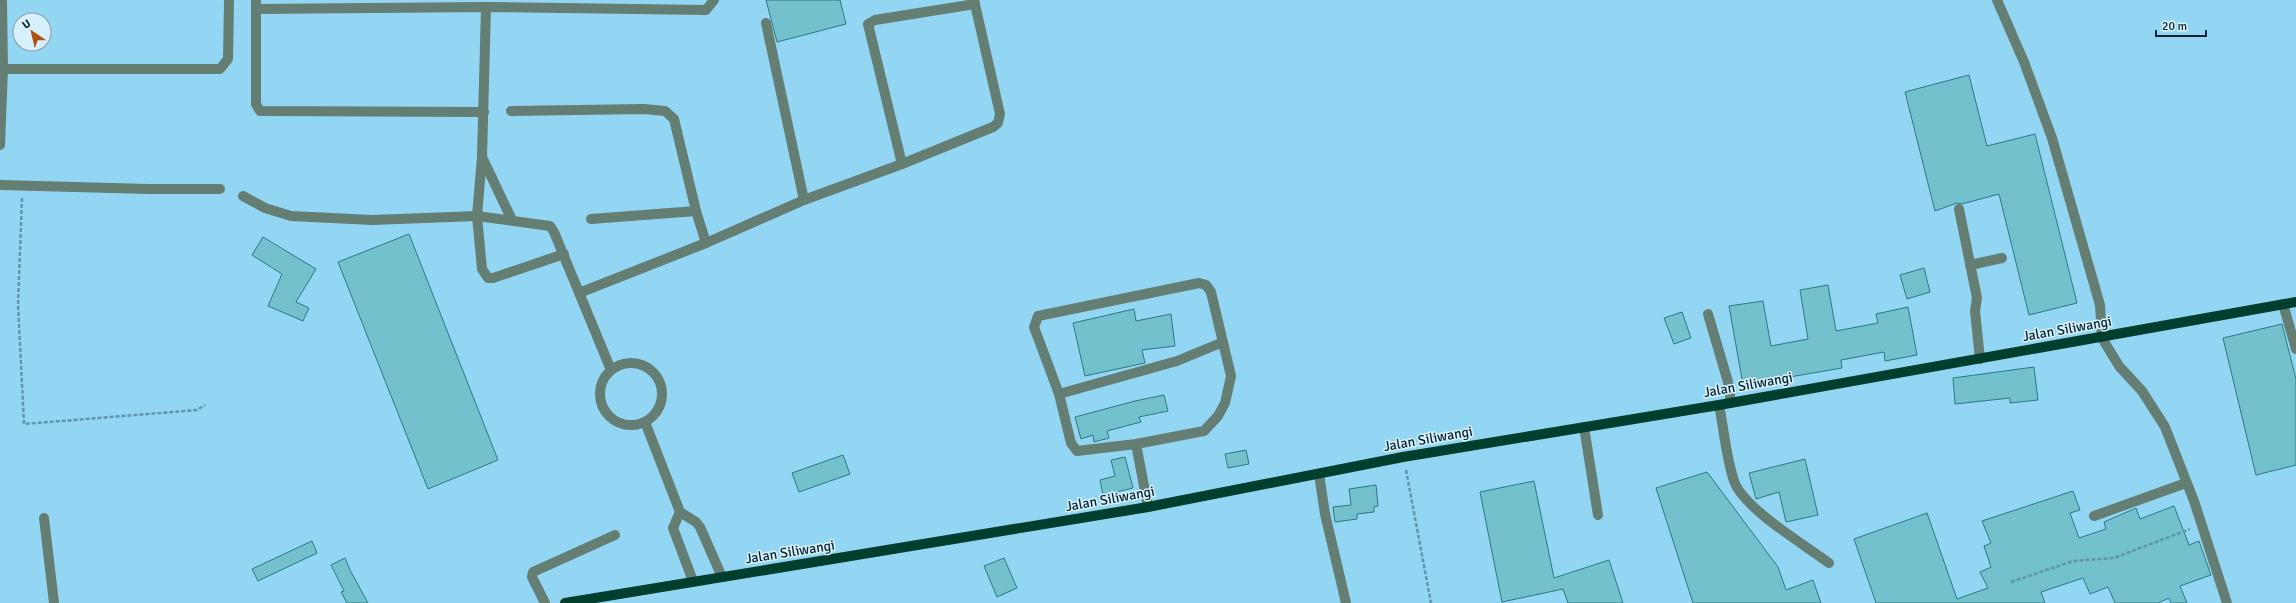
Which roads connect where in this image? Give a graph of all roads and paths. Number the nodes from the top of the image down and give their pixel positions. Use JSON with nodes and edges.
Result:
{"nodes":[{"id":1,"x":2,"y":0,"type":"edge"},
{"id":2,"x":229,"y":0,"type":"edge"},
{"id":3,"x":714,"y":0,"type":"edge"},
{"id":4,"x":1998,"y":0,"type":"edge"},
{"id":5,"x":975,"y":2,"type":"edge"},
{"id":6,"x":256,"y":4,"type":"edge"},
{"id":7,"x":466,"y":4,"type":"edge"},
{"id":8,"x":514,"y":4,"type":"edge"},
{"id":9,"x":486,"y":6,"type":"junction"},
{"id":10,"x":766,"y":23,"type":"dead end"},
{"id":11,"x":2,"y":69,"type":"edge"},
{"id":12,"x":511,"y":111,"type":"dead end"},
{"id":13,"x":484,"y":112,"type":"junction"},
{"id":14,"x":0,"y":145,"type":"edge"},
{"id":15,"x":482,"y":157,"type":"junction"},
{"id":16,"x":902,"y":164,"type":"junction"},
{"id":17,"x":0,"y":185,"type":"edge"},
{"id":18,"x":23,"y":185,"type":"junction"},
{"id":19,"x":220,"y":189,"type":"dead end"},
{"id":20,"x":243,"y":196,"type":"dead end"},
{"id":21,"x":804,"y":200,"type":"junction"},
{"id":22,"x":1959,"y":209,"type":"dead end"},
{"id":23,"x":696,"y":211,"type":"junction"},
{"id":24,"x":477,"y":216,"type":"junction"},
{"id":25,"x":592,"y":219,"type":"dead end"},
{"id":26,"x":512,"y":220,"type":"junction"},
{"id":27,"x":706,"y":243,"type":"junction"},
{"id":28,"x":564,"y":254,"type":"junction"},
{"id":29,"x":2002,"y":258,"type":"dead end"},
{"id":30,"x":1970,"y":265,"type":"junction"},
{"id":31,"x":580,"y":293,"type":"junction"},
{"id":32,"x":2296,"y":302,"type":"edge"},
{"id":33,"x":2283,"y":304,"type":"junction"},
{"id":34,"x":1708,"y":314,"type":"dead end"},
{"id":35,"x":2102,"y":338,"type":"junction"},
{"id":36,"x":1223,"y":342,"type":"junction"},
{"id":37,"x":2296,"y":349,"type":"edge"},
{"id":38,"x":1980,"y":359,"type":"junction"},
{"id":39,"x":611,"y":370,"type":"junction"},
{"id":40,"x":1059,"y":394,"type":"junction"},
{"id":41,"x":1731,"y":403,"type":"junction"},
{"id":42,"x":205,"y":405,"type":"dead end"},
{"id":43,"x":1719,"y":405,"type":"junction"},
{"id":44,"x":645,"y":422,"type":"junction"},
{"id":45,"x":1584,"y":426,"type":"junction"},
{"id":46,"x":1136,"y":444,"type":"junction"},
{"id":47,"x":1403,"y":457,"type":"junction"},
{"id":48,"x":1319,"y":474,"type":"junction"},
{"id":49,"x":2186,"y":483,"type":"junction"},
{"id":50,"x":1148,"y":507,"type":"junction"},
{"id":51,"x":680,"y":512,"type":"junction"},
{"id":52,"x":1598,"y":515,"type":"dead end"},
{"id":53,"x":2094,"y":516,"type":"dead end"},
{"id":54,"x":44,"y":518,"type":"dead end"},
{"id":55,"x":2201,"y":524,"type":"junction"},
{"id":56,"x":615,"y":535,"type":"dead end"},
{"id":57,"x":1829,"y":563,"type":"dead end"},
{"id":58,"x":722,"y":577,"type":"junction"},
{"id":59,"x":693,"y":581,"type":"junction"},
{"id":60,"x":2012,"y":582,"type":"dead end"},
{"id":61,"x":54,"y":603,"type":"edge"},
{"id":62,"x":545,"y":603,"type":"edge"},
{"id":63,"x":565,"y":603,"type":"edge"},
{"id":64,"x":1346,"y":603,"type":"edge"},
{"id":65,"x":1431,"y":603,"type":"edge"},
{"id":66,"x":2227,"y":603,"type":"edge"}],
"edges":[{"from":1,"to":11,"type":"street"},
{"from":2,"to":11,"type":"street"},
{"from":3,"to":8,"type":"street"},
{"from":4,"to":35,"type":"street"},
{"from":5,"to":16,"type":"street"},
{"from":5,"to":16,"type":"street"},
{"from":6,"to":7,"type":"street"},
{"from":6,"to":13,"type":"street"},
{"from":7,"to":9,"type":"street"},
{"from":8,"to":9,"type":"street"},
{"from":9,"to":13,"type":"street"},
{"from":10,"to":21,"type":"street"},
{"from":11,"to":14,"type":"street"},
{"from":12,"to":23,"type":"street"},
{"from":13,"to":15,"type":"street"},
{"from":15,"to":24,"type":"street"},
{"from":15,"to":26,"type":"street"},
{"from":16,"to":21,"type":"street"},
{"from":17,"to":18,"type":"street"},
{"from":18,"to":19,"type":"street"},
{"from":18,"to":42,"type":"path"},
{"from":20,"to":24,"type":"street"},
{"from":21,"to":27,"type":"street"},
{"from":22,"to":30,"type":"street"},
{"from":23,"to":25,"type":"street"},
{"from":23,"to":27,"type":"street"},
{"from":24,"to":26,"type":"street"},
{"from":24,"to":28,"type":"street"},
{"from":26,"to":28,"type":"street"},
{"from":27,"to":31,"type":"street"},
{"from":28,"to":31,"type":"street"},
{"from":29,"to":30,"type":"street"},
{"from":30,"to":38,"type":"street"},
{"from":31,"to":39,"type":"street"},
{"from":32,"to":33,"type":"main road","name":"Jalan Siliwangi"},
{"from":33,"to":35,"type":"main road","name":"Jalan Siliwangi"},
{"from":33,"to":37,"type":"street"},
{"from":34,"to":41,"type":"street"},
{"from":35,"to":38,"type":"main road","name":"Jalan Siliwangi"},
{"from":35,"to":49,"type":"street"},
{"from":36,"to":40,"type":"street"},
{"from":36,"to":40,"type":"street"},
{"from":36,"to":46,"type":"street"},
{"from":38,"to":41,"type":"main road","name":"Jalan Siliwangi"},
{"from":39,"to":44,"type":"street"},
{"from":39,"to":44,"type":"street"},
{"from":40,"to":46,"type":"street"},
{"from":41,"to":43,"type":"main road","name":"Jalan Siliwangi"},
{"from":43,"to":45,"type":"main road","name":"Jalan Siliwangi"},
{"from":43,"to":57,"type":"street"},
{"from":44,"to":51,"type":"street"},
{"from":45,"to":47,"type":"main road","name":"Jalan Siliwangi"},
{"from":45,"to":52,"type":"street"},
{"from":46,"to":50,"type":"street"},
{"from":47,"to":48,"type":"main road","name":"Jalan Siliwangi"},
{"from":47,"to":65,"type":"path"},
{"from":48,"to":50,"type":"main road","name":"Jalan Siliwangi"},
{"from":48,"to":64,"type":"street"},
{"from":49,"to":53,"type":"street"},
{"from":49,"to":55,"type":"street"},
{"from":50,"to":58,"type":"main road","name":"Jalan Siliwangi"},
{"from":51,"to":58,"type":"street"},
{"from":51,"to":59,"type":"street"},
{"from":54,"to":61,"type":"street"},
{"from":55,"to":60,"type":"path"},
{"from":55,"to":66,"type":"street"},
{"from":56,"to":62,"type":"street"},
{"from":58,"to":59,"type":"main road","name":"Jalan Siliwangi"},
{"from":59,"to":63,"type":"main road","name":"Jalan Siliwangi"}]}
